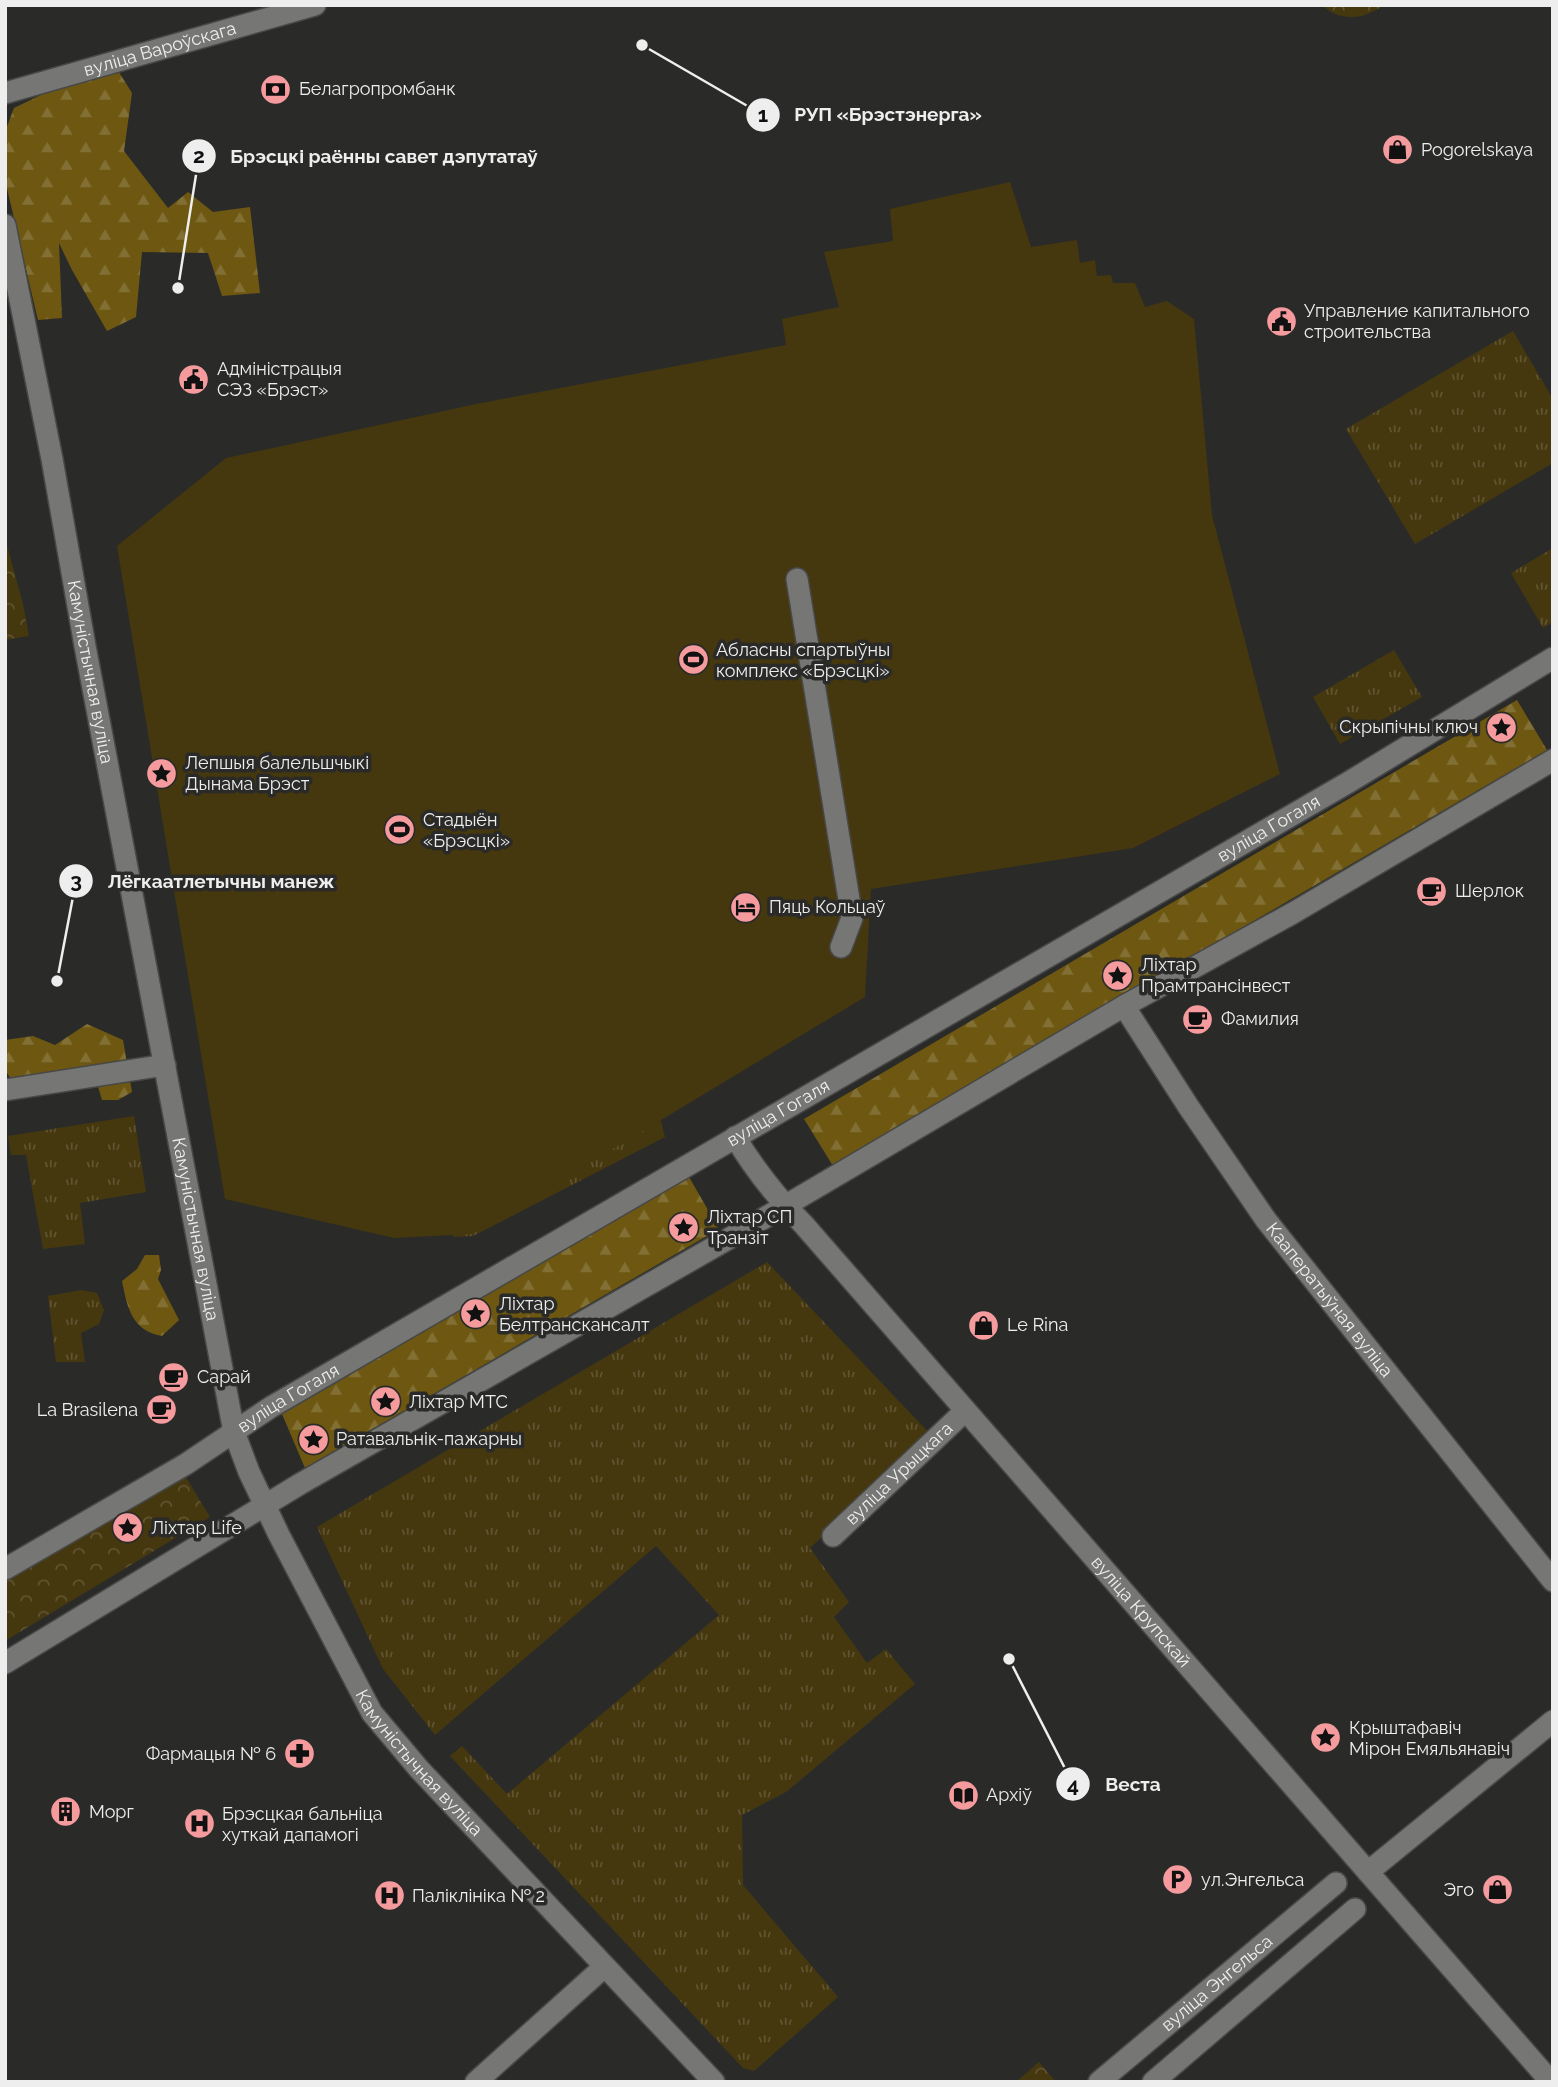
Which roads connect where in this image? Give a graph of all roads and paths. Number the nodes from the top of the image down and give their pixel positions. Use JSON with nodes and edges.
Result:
{"nodes":[{"id":1,"x":315,"y":5,"type":"edge"},
{"id":2,"x":5,"y":93,"type":"edge"},
{"id":3,"x":5,"y":225,"type":"edge"},
{"id":4,"x":797,"y":579,"type":"dead end"},
{"id":5,"x":1553,"y":658,"type":"edge"},
{"id":6,"x":1553,"y":760,"type":"edge"},
{"id":7,"x":841,"y":947,"type":"dead end"},
{"id":8,"x":1124,"y":1006,"type":"junction"},
{"id":9,"x":164,"y":1065,"type":"junction"},
{"id":10,"x":5,"y":1090,"type":"edge"},
{"id":11,"x":735,"y":1138,"type":"junction"},
{"id":12,"x":784,"y":1205,"type":"junction"},
{"id":13,"x":965,"y":1411,"type":"junction"},
{"id":14,"x":234,"y":1432,"type":"junction"},
{"id":15,"x":264,"y":1506,"type":"junction"},
{"id":16,"x":833,"y":1536,"type":"dead end"},
{"id":17,"x":5,"y":1569,"type":"edge"},
{"id":18,"x":1553,"y":1581,"type":"edge"},
{"id":19,"x":5,"y":1663,"type":"edge"},
{"id":20,"x":1553,"y":1721,"type":"edge"},
{"id":21,"x":1368,"y":1872,"type":"junction"},
{"id":22,"x":1336,"y":1883,"type":"dead end"},
{"id":23,"x":1355,"y":1909,"type":"dead end"},
{"id":24,"x":604,"y":1966,"type":"junction"},
{"id":25,"x":476,"y":2082,"type":"edge"},
{"id":26,"x":714,"y":2082,"type":"edge"},
{"id":27,"x":1099,"y":2082,"type":"edge"},
{"id":28,"x":1153,"y":2082,"type":"edge"},
{"id":29,"x":1552,"y":2082,"type":"edge"}],
"edges":[{"from":1,"to":2,"type":"street","name":"вуліца Вароўскага"},
{"from":3,"to":9,"type":"street","name":"Камуністычная вуліца"},
{"from":4,"to":7,"type":"street"},
{"from":5,"to":11,"type":"street","name":"вуліца Гогаля"},
{"from":6,"to":8,"type":"street"},
{"from":8,"to":12,"type":"street"},
{"from":8,"to":18,"type":"street","name":"Кааператыўная вуліца"},
{"from":9,"to":10,"type":"street"},
{"from":9,"to":14,"type":"street","name":"Камуністычная вуліца"},
{"from":11,"to":12,"type":"street","name":"вуліца Крупскай"},
{"from":11,"to":14,"type":"street","name":"вуліца Гогаля"},
{"from":12,"to":13,"type":"street","name":"вуліца Крупскай"},
{"from":12,"to":15,"type":"street"},
{"from":13,"to":16,"type":"street","name":"вуліца Урыцкага"},
{"from":13,"to":21,"type":"street","name":"вуліца Крупскай"},
{"from":14,"to":15,"type":"street","name":"Камуністычная вуліца"},
{"from":14,"to":17,"type":"street","name":"вуліца Гогаля"},
{"from":15,"to":19,"type":"street"},
{"from":15,"to":24,"type":"street","name":"Камуністычная вуліца"},
{"from":20,"to":21,"type":"street"},
{"from":21,"to":29,"type":"street","name":"вуліца Крупскай"},
{"from":22,"to":27,"type":"street","name":"вуліца Энгельса"},
{"from":23,"to":28,"type":"street","name":"вуліца Энгельса"},
{"from":24,"to":25,"type":"street"},
{"from":24,"to":26,"type":"street","name":"Камуністычная вуліца"}]}
